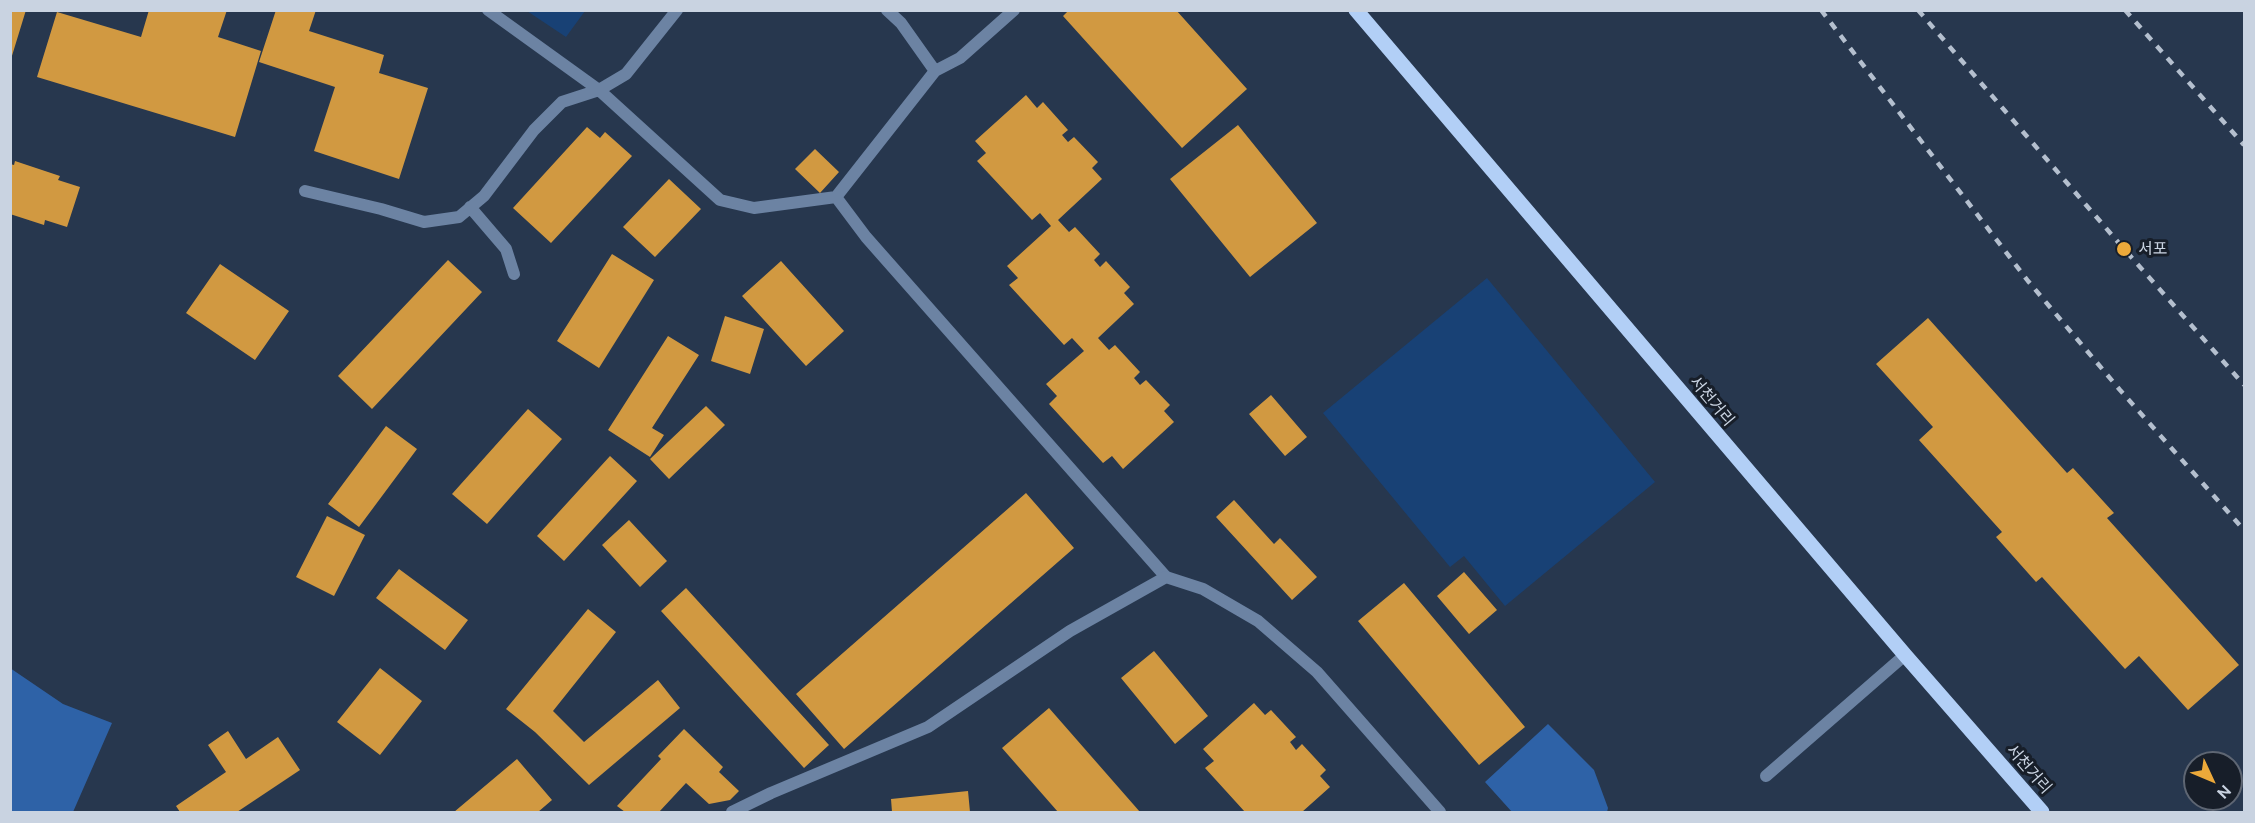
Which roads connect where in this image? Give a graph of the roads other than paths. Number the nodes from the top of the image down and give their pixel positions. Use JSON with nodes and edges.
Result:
{"nodes":[{"id":1,"x":488,"y":10,"type":"edge"},
{"id":2,"x":677,"y":10,"type":"edge"},
{"id":3,"x":886,"y":10,"type":"edge"},
{"id":4,"x":1014,"y":10,"type":"edge"},
{"id":5,"x":1356,"y":10,"type":"edge"},
{"id":6,"x":935,"y":71,"type":"junction"},
{"id":7,"x":599,"y":90,"type":"junction"},
{"id":8,"x":305,"y":191,"type":"dead end"},
{"id":9,"x":836,"y":197,"type":"junction"},
{"id":10,"x":470,"y":207,"type":"junction"},
{"id":11,"x":514,"y":274,"type":"dead end"},
{"id":12,"x":1166,"y":577,"type":"junction"},
{"id":13,"x":1905,"y":655,"type":"junction"},
{"id":14,"x":1766,"y":776,"type":"dead end"},
{"id":15,"x":732,"y":813,"type":"edge"},
{"id":16,"x":1440,"y":813,"type":"edge"},
{"id":17,"x":2042,"y":813,"type":"edge"}],
"edges":[{"from":1,"to":7,"type":"street"},
{"from":2,"to":7,"type":"street"},
{"from":3,"to":6,"type":"street"},
{"from":4,"to":6,"type":"street"},
{"from":5,"to":13,"type":"main road","name":"서천거리"},
{"from":6,"to":9,"type":"street"},
{"from":7,"to":9,"type":"street"},
{"from":7,"to":10,"type":"street"},
{"from":8,"to":10,"type":"street"},
{"from":9,"to":12,"type":"street"},
{"from":10,"to":11,"type":"street"},
{"from":12,"to":15,"type":"street"},
{"from":12,"to":16,"type":"street"},
{"from":13,"to":14,"type":"street"},
{"from":13,"to":17,"type":"main road","name":"서천거리"}]}
